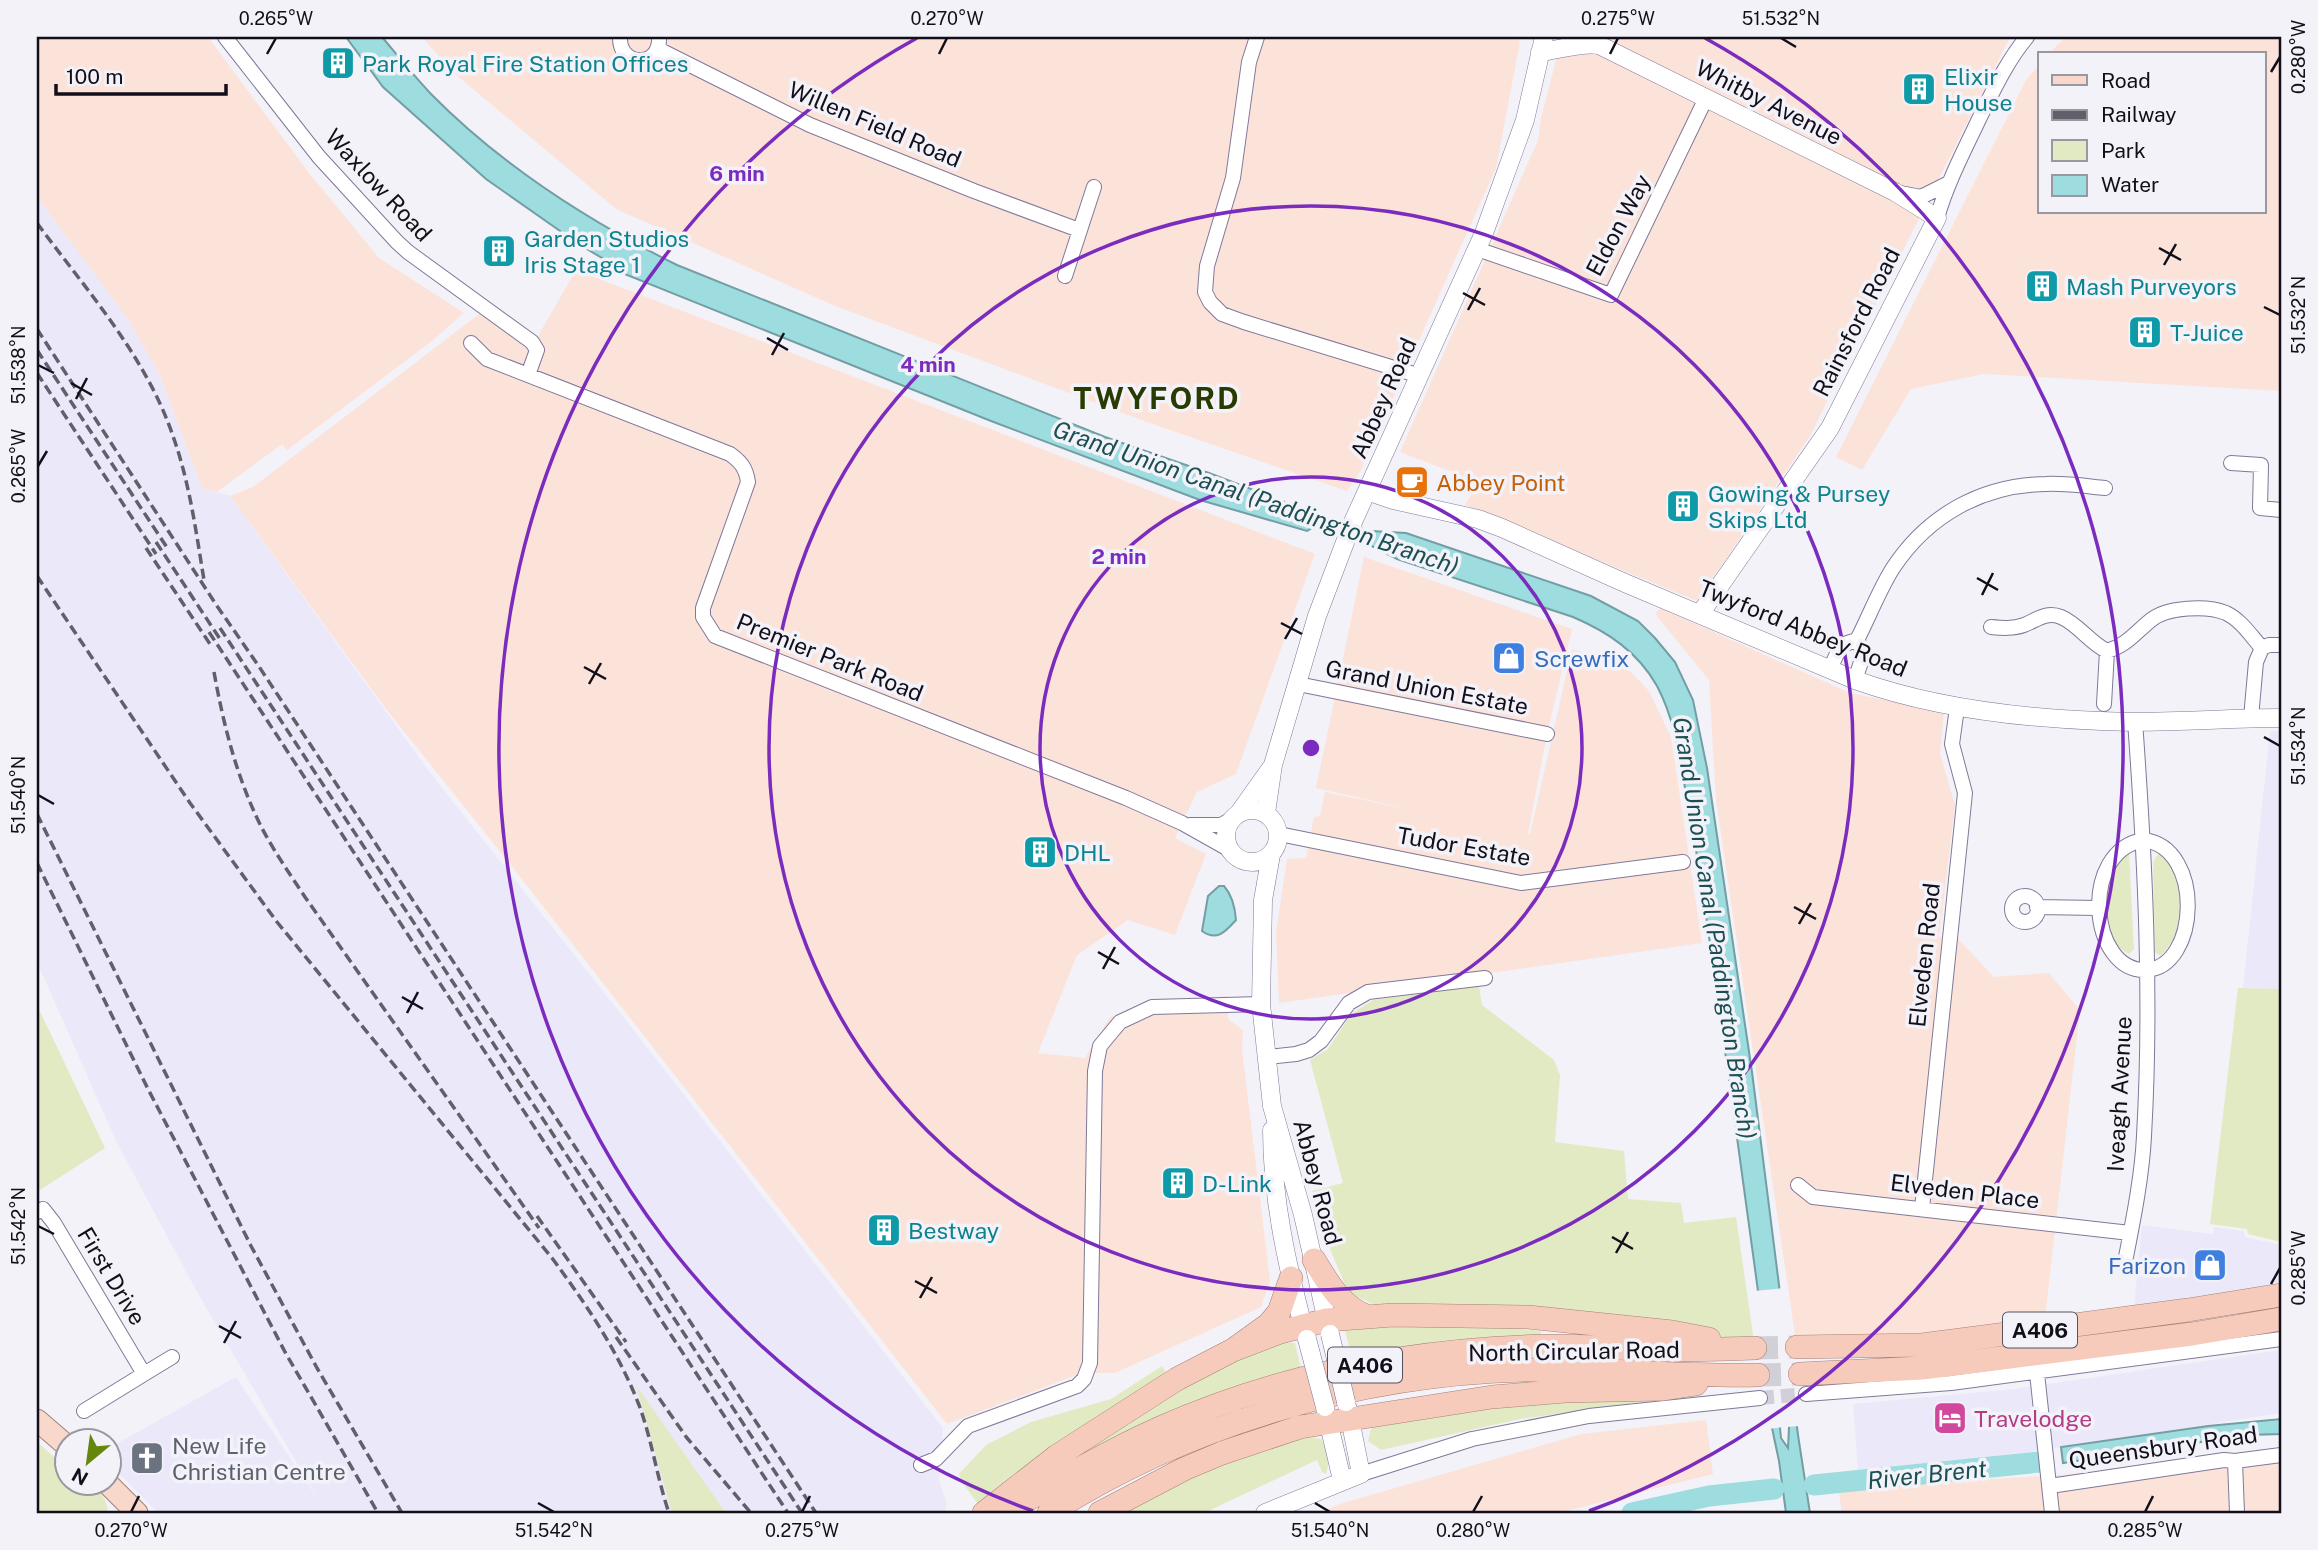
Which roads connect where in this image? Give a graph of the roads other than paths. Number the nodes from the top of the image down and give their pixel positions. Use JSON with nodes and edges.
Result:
{"nodes":[{"id":1,"x":225,"y":37,"type":"edge"},
{"id":2,"x":620,"y":37,"type":"edge"},
{"id":3,"x":1257,"y":37,"type":"edge"},
{"id":4,"x":1530,"y":37,"type":"edge"},
{"id":5,"x":2027,"y":37,"type":"edge"},
{"id":6,"x":659,"y":43,"type":"edge"},
{"id":7,"x":1542,"y":45,"type":"edge"},
{"id":8,"x":1706,"y":98,"type":"junction"},
{"id":9,"x":1947,"y":184,"type":"junction"},
{"id":10,"x":1094,"y":187,"type":"dead end"},
{"id":11,"x":1895,"y":192,"type":"junction"},
{"id":12,"x":1937,"y":218,"type":"junction"},
{"id":13,"x":1079,"y":230,"type":"junction"},
{"id":14,"x":1477,"y":249,"type":"junction"},
{"id":15,"x":1065,"y":276,"type":"dead end"},
{"id":16,"x":471,"y":343,"type":"dead end"},
{"id":17,"x":528,"y":375,"type":"junction"},
{"id":18,"x":1420,"y":376,"type":"junction"},
{"id":19,"x":2231,"y":463,"type":"dead end"},
{"id":20,"x":2105,"y":488,"type":"dead end"},
{"id":21,"x":1367,"y":491,"type":"junction"},
{"id":22,"x":2260,"y":508,"type":"junction"},
{"id":23,"x":2281,"y":510,"type":"edge"},
{"id":24,"x":2258,"y":524,"type":"dead end"},
{"id":25,"x":1700,"y":614,"type":"junction"},
{"id":26,"x":1990,"y":627,"type":"dead end"},
{"id":27,"x":1857,"y":640,"type":"junction"},
{"id":28,"x":2281,"y":645,"type":"edge"},
{"id":29,"x":2262,"y":648,"type":"junction"},
{"id":30,"x":2107,"y":651,"type":"junction"},
{"id":31,"x":1830,"y":669,"type":"junction"},
{"id":32,"x":1855,"y":680,"type":"junction"},
{"id":33,"x":1298,"y":684,"type":"junction"},
{"id":34,"x":2104,"y":704,"type":"dead end"},
{"id":35,"x":1957,"y":708,"type":"junction"},
{"id":36,"x":2251,"y":718,"type":"junction"},
{"id":37,"x":2281,"y":718,"type":"edge"},
{"id":38,"x":2135,"y":721,"type":"junction"},
{"id":39,"x":1547,"y":734,"type":"dead end"},
{"id":40,"x":1273,"y":765,"type":"junction"},
{"id":41,"x":1266,"y":813,"type":"junction"},
{"id":42,"x":1235,"y":816,"type":"junction"},
{"id":43,"x":1182,"y":823,"type":"junction"},
{"id":44,"x":1279,"y":834,"type":"junction"},
{"id":45,"x":2144,"y":840,"type":"junction"},
{"id":46,"x":1271,"y":855,"type":"junction"},
{"id":47,"x":1236,"y":856,"type":"junction"},
{"id":48,"x":1683,"y":862,"type":"dead end"},
{"id":49,"x":1263,"y":900,"type":"junction"},
{"id":50,"x":2037,"y":907,"type":"dead end"},
{"id":51,"x":2098,"y":908,"type":"junction"},
{"id":52,"x":2147,"y":970,"type":"junction"},
{"id":53,"x":1485,"y":978,"type":"dead end"},
{"id":54,"x":1261,"y":1004,"type":"junction"},
{"id":55,"x":1267,"y":1057,"type":"junction"},
{"id":56,"x":1272,"y":1106,"type":"junction"},
{"id":57,"x":1798,"y":1185,"type":"dead end"},
{"id":58,"x":1922,"y":1209,"type":"junction"},
{"id":59,"x":37,"y":1212,"type":"edge"},
{"id":60,"x":2130,"y":1233,"type":"junction"},
{"id":61,"x":1314,"y":1260,"type":"junction"},
{"id":62,"x":2125,"y":1262,"type":"dead end"},
{"id":63,"x":1291,"y":1278,"type":"junction"},
{"id":64,"x":2281,"y":1295,"type":"edge"},
{"id":65,"x":1366,"y":1316,"type":"junction"},
{"id":66,"x":2281,"y":1319,"type":"edge"},
{"id":67,"x":1328,"y":1327,"type":"junction"},
{"id":68,"x":1305,"y":1333,"type":"junction"},
{"id":69,"x":2281,"y":1339,"type":"edge"},
{"id":70,"x":1797,"y":1348,"type":"tunnel mouth"},
{"id":71,"x":1233,"y":1350,"type":"junction"},
{"id":72,"x":172,"y":1357,"type":"dead end"},
{"id":73,"x":2037,"y":1373,"type":"junction"},
{"id":74,"x":144,"y":1374,"type":"junction"},
{"id":75,"x":1803,"y":1384,"type":"joint"},
{"id":76,"x":1760,"y":1398,"type":"tunnel mouth"},
{"id":77,"x":84,"y":1411,"type":"dead end"},
{"id":78,"x":1337,"y":1413,"type":"junction"},
{"id":79,"x":37,"y":1420,"type":"edge"},
{"id":80,"x":52,"y":1433,"type":"edge"},
{"id":81,"x":2281,"y":1455,"type":"edge"},
{"id":82,"x":2235,"y":1461,"type":"junction"},
{"id":83,"x":921,"y":1465,"type":"dead end"},
{"id":84,"x":1362,"y":1474,"type":"junction"},
{"id":85,"x":1342,"y":1480,"type":"junction"},
{"id":86,"x":2050,"y":1486,"type":"junction"},
{"id":87,"x":984,"y":1513,"type":"edge"},
{"id":88,"x":1006,"y":1513,"type":"edge"},
{"id":89,"x":1049,"y":1513,"type":"edge"},
{"id":90,"x":1100,"y":1513,"type":"edge"},
{"id":91,"x":1265,"y":1513,"type":"edge"},
{"id":92,"x":2052,"y":1513,"type":"edge"},
{"id":93,"x":2238,"y":1513,"type":"edge"}],
"edges":[{"from":1,"to":17,"type":"street","name":"Waxlow Road"},
{"from":2,"to":6,"type":"street"},
{"from":3,"to":18,"type":"street"},
{"from":4,"to":7,"type":"street"},
{"from":5,"to":9,"type":"street","name":"Rainsford Road"},
{"from":6,"to":13,"type":"street","name":"Willen Field Road"},
{"from":7,"to":8,"type":"street","name":"Whitby Avenue"},
{"from":7,"to":14,"type":"street","name":"Abbey Road"},
{"from":8,"to":11,"type":"street","name":"Whitby Avenue"},
{"from":8,"to":14,"type":"street","name":"Eldon Way"},
{"from":9,"to":11,"type":"street","name":"Whitby Avenue"},
{"from":9,"to":12,"type":"street","name":"Rainsford Road"},
{"from":10,"to":13,"type":"street"},
{"from":11,"to":12,"type":"street","name":"Whitby Avenue"},
{"from":12,"to":25,"type":"street","name":"Rainsford Road"},
{"from":13,"to":15,"type":"street"},
{"from":14,"to":18,"type":"street","name":"Abbey Road"},
{"from":16,"to":17,"type":"street","name":"Premier Park Road"},
{"from":17,"to":43,"type":"street","name":"Premier Park Road"},
{"from":18,"to":21,"type":"street","name":"Abbey Road"},
{"from":19,"to":22,"type":"street"},
{"from":20,"to":27,"type":"street"},
{"from":21,"to":25,"type":"street","name":"Twyford Abbey Road"},
{"from":21,"to":33,"type":"street","name":"Abbey Road"},
{"from":22,"to":23,"type":"street"},
{"from":22,"to":24,"type":"street"},
{"from":25,"to":31,"type":"street","name":"Twyford Abbey Road"},
{"from":26,"to":30,"type":"street"},
{"from":27,"to":31,"type":"street"},
{"from":27,"to":32,"type":"street"},
{"from":28,"to":29,"type":"street"},
{"from":29,"to":30,"type":"street"},
{"from":29,"to":36,"type":"street"},
{"from":30,"to":34,"type":"street"},
{"from":31,"to":32,"type":"street","name":"Twyford Abbey Road"},
{"from":32,"to":35,"type":"street","name":"Twyford Abbey Road"},
{"from":33,"to":39,"type":"street","name":"Grand Union Estate"},
{"from":33,"to":40,"type":"street","name":"Abbey Road"},
{"from":35,"to":38,"type":"street","name":"Twyford Abbey Road"},
{"from":35,"to":58,"type":"street","name":"Elveden Road"},
{"from":36,"to":37,"type":"street","name":"Twyford Abbey Road"},
{"from":36,"to":38,"type":"street","name":"Twyford Abbey Road"},
{"from":38,"to":45,"type":"street","name":"Iveagh Avenue"},
{"from":40,"to":41,"type":"street","name":"Abbey Road"},
{"from":40,"to":42,"type":"street","name":"Abbey Road"},
{"from":41,"to":42,"type":"street"},
{"from":41,"to":44,"type":"street"},
{"from":42,"to":43,"type":"street","name":"Premier Park Road"},
{"from":42,"to":47,"type":"street"},
{"from":43,"to":47,"type":"street","name":"Premier Park Road"},
{"from":44,"to":46,"type":"street"},
{"from":44,"to":48,"type":"street","name":"Tudor Estate"},
{"from":45,"to":51,"type":"street"},
{"from":45,"to":52,"type":"street","name":"Iveagh Avenue"},
{"from":45,"to":52,"type":"street"},
{"from":46,"to":47,"type":"street"},
{"from":46,"to":49,"type":"street","name":"Abbey Road"},
{"from":47,"to":49,"type":"street","name":"Abbey Road"},
{"from":49,"to":54,"type":"street","name":"Abbey Road"},
{"from":50,"to":51,"type":"street"},
{"from":51,"to":52,"type":"street"},
{"from":52,"to":60,"type":"street","name":"Iveagh Avenue"},
{"from":53,"to":55,"type":"street"},
{"from":54,"to":55,"type":"street","name":"Abbey Road"},
{"from":54,"to":83,"type":"street"},
{"from":55,"to":56,"type":"street","name":"Abbey Road"},
{"from":56,"to":61,"type":"street","name":"Abbey Road"},
{"from":56,"to":63,"type":"street","name":"Abbey Road"},
{"from":57,"to":58,"type":"street","name":"Elveden Place"},
{"from":58,"to":60,"type":"street","name":"Elveden Place"},
{"from":59,"to":74,"type":"street","name":"First Drive"},
{"from":60,"to":62,"type":"street","name":"Iveagh Avenue"},
{"from":61,"to":65,"type":"highway"},
{"from":61,"to":67,"type":"street","name":"Abbey Road"},
{"from":63,"to":68,"type":"street","name":"Abbey Road"},
{"from":63,"to":71,"type":"highway"},
{"from":64,"to":70,"type":"highway","number":"A406"},
{"from":65,"to":67,"type":"highway"},
{"from":65,"to":88,"type":"highway","name":"North Circular Road","number":"A406"},
{"from":66,"to":75,"type":"highway","number":"A406"},
{"from":67,"to":68,"type":"highway"},
{"from":67,"to":78,"type":"street","name":"Abbey Road","bridge":true},
{"from":68,"to":71,"type":"highway"},
{"from":68,"to":78,"type":"street","name":"Abbey Road","bridge":true},
{"from":69,"to":73,"type":"street"},
{"from":71,"to":87,"type":"highway"},
{"from":72,"to":74,"type":"street"},
{"from":73,"to":75,"type":"street"},
{"from":73,"to":86,"type":"street"},
{"from":74,"to":77,"type":"street"},
{"from":76,"to":84,"type":"street"},
{"from":78,"to":84,"type":"street","name":"Abbey Road"},
{"from":78,"to":85,"type":"street","name":"Abbey Road"},
{"from":78,"to":89,"type":"highway","name":"North Circular Road","number":"A406"},
{"from":78,"to":90,"type":"highway"},
{"from":79,"to":80,"type":"main road"},
{"from":81,"to":82,"type":"street","name":"Queensbury Road"},
{"from":82,"to":86,"type":"street","name":"Queensbury Road"},
{"from":82,"to":93,"type":"street"},
{"from":84,"to":85,"type":"street"},
{"from":85,"to":91,"type":"street"},
{"from":86,"to":92,"type":"street"}]}
